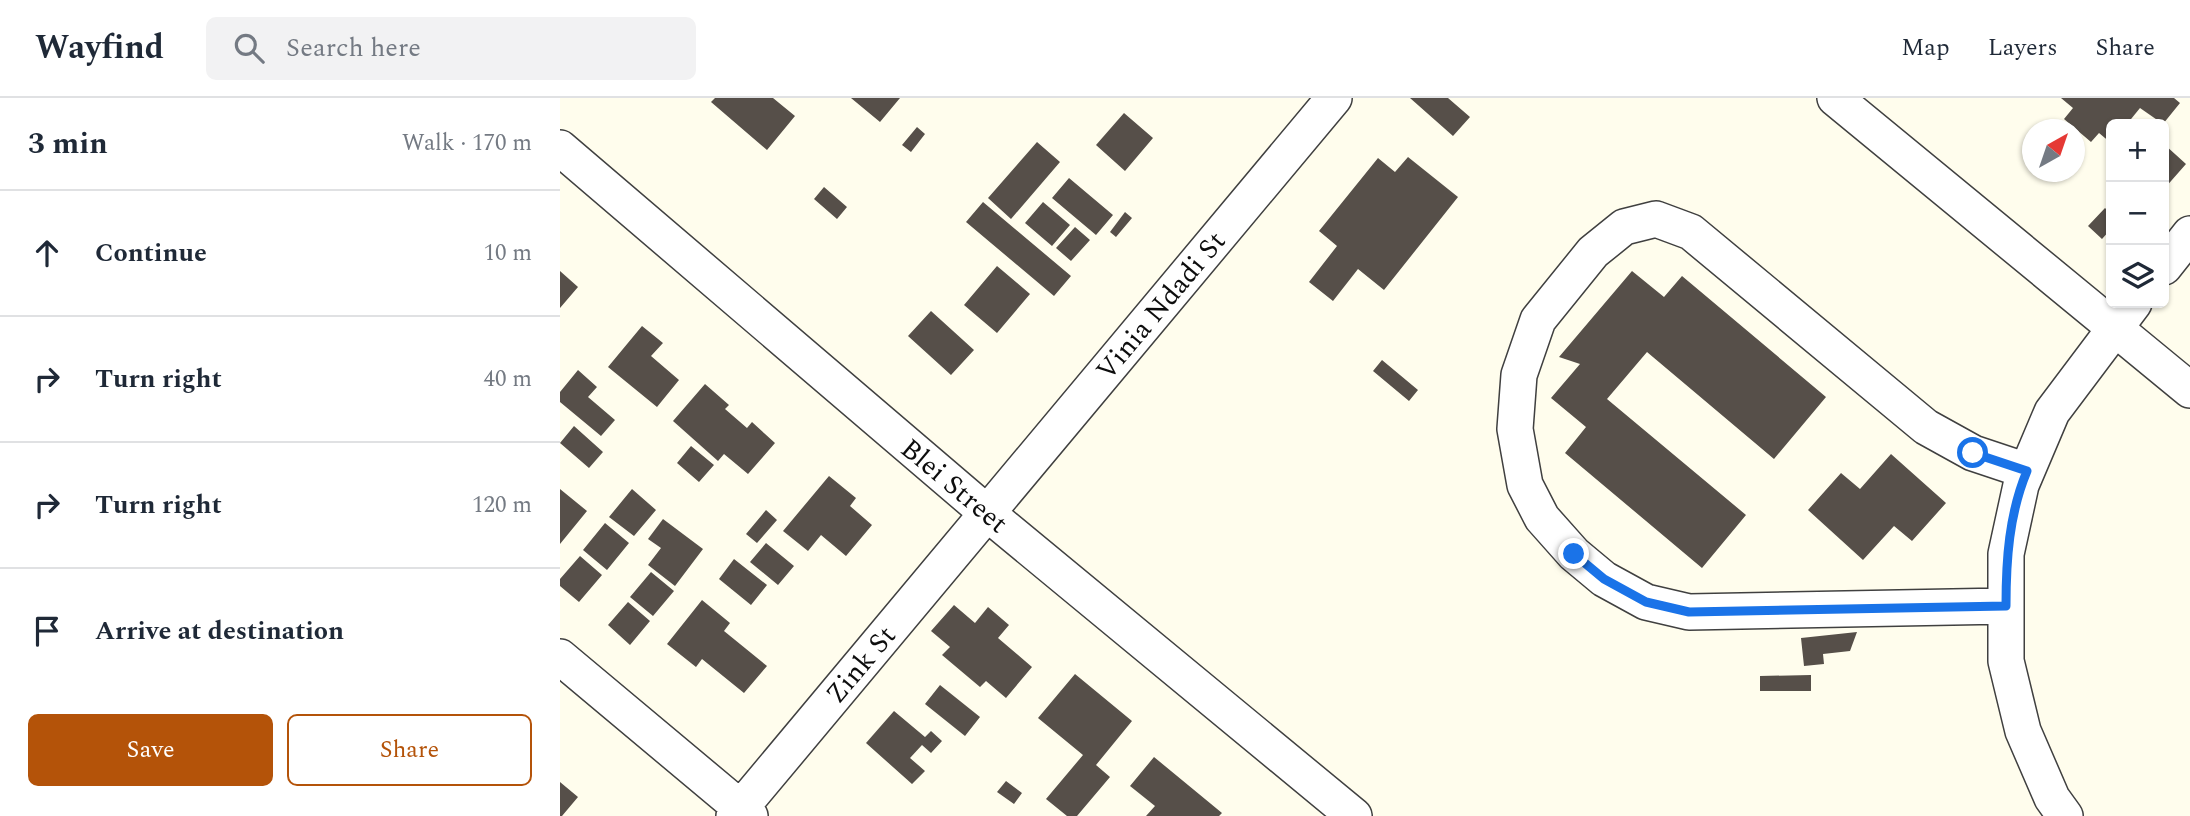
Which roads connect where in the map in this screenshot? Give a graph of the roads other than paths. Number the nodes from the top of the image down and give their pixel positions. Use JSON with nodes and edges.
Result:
{"nodes":[{"id":1,"x":1334,"y":98,"type":"edge"},
{"id":2,"x":1835,"y":98,"type":"edge"},
{"id":3,"x":560,"y":148,"type":"edge"},
{"id":4,"x":2190,"y":234,"type":"edge"},
{"id":5,"x":2169,"y":261,"type":"edge"},
{"id":6,"x":2124,"y":315,"type":"edge"},
{"id":7,"x":2190,"y":390,"type":"edge"},
{"id":8,"x":2027,"y":471,"type":"junction"},
{"id":9,"x":986,"y":513,"type":"junction"},
{"id":10,"x":2006,"y":606,"type":"junction"},
{"id":11,"x":560,"y":657,"type":"edge"},
{"id":12,"x":741,"y":813,"type":"edge"},
{"id":13,"x":1354,"y":816,"type":"edge"},
{"id":14,"x":2065,"y":816,"type":"edge"}],
"edges":[{"from":1,"to":9,"type":"street","name":"Vinia Ndadi St"},
{"from":2,"to":6,"type":"street"},
{"from":3,"to":9,"type":"street","name":"Blei Street"},
{"from":4,"to":5,"type":"street"},
{"from":6,"to":7,"type":"street"},
{"from":6,"to":8,"type":"street"},
{"from":8,"to":10,"type":"street"},
{"from":8,"to":10,"type":"street"},
{"from":9,"to":12,"type":"street","name":"Zink St"},
{"from":9,"to":13,"type":"street","name":"Blei Street"},
{"from":10,"to":14,"type":"street"},
{"from":11,"to":12,"type":"street"}]}
